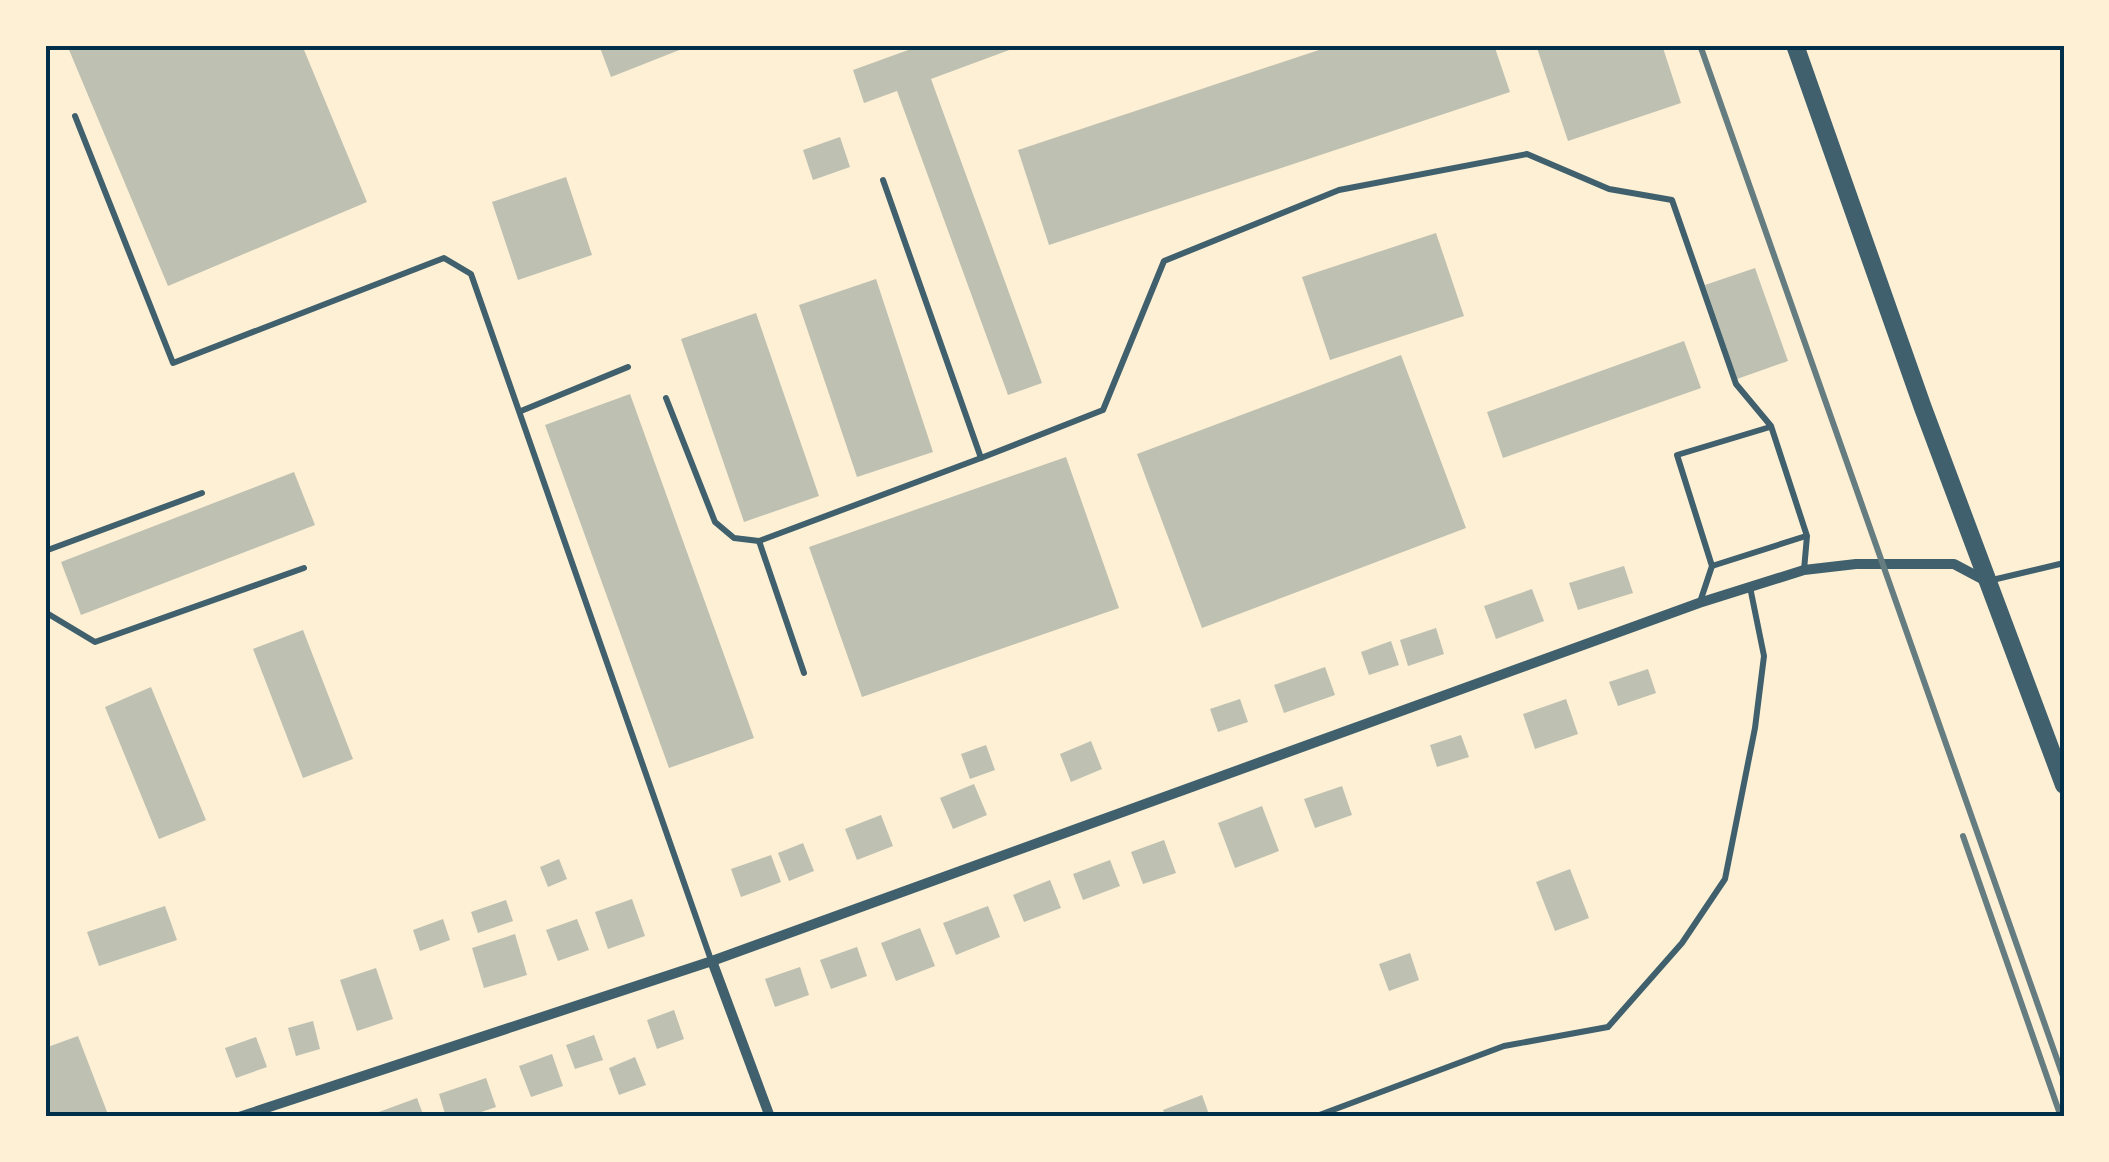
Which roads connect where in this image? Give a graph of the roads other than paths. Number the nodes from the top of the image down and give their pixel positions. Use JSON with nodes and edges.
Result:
{"nodes":[{"id":1,"x":1795,"y":45,"type":"edge"},
{"id":2,"x":76,"y":116,"type":"dead end"},
{"id":3,"x":884,"y":180,"type":"dead end"},
{"id":4,"x":628,"y":367,"type":"dead end"},
{"id":5,"x":666,"y":398,"type":"dead end"},
{"id":6,"x":521,"y":411,"type":"junction"},
{"id":7,"x":1771,"y":426,"type":"junction"},
{"id":8,"x":981,"y":458,"type":"junction"},
{"id":9,"x":202,"y":493,"type":"dead end"},
{"id":10,"x":1807,"y":536,"type":"junction"},
{"id":11,"x":758,"y":541,"type":"junction"},
{"id":12,"x":45,"y":551,"type":"edge"},
{"id":13,"x":2064,"y":563,"type":"edge"},
{"id":14,"x":1712,"y":566,"type":"junction"},
{"id":15,"x":304,"y":568,"type":"dead end"},
{"id":16,"x":1804,"y":570,"type":"junction"},
{"id":17,"x":1987,"y":582,"type":"junction"},
{"id":18,"x":1750,"y":587,"type":"junction"},
{"id":19,"x":1700,"y":603,"type":"junction"},
{"id":20,"x":45,"y":612,"type":"edge"},
{"id":21,"x":804,"y":673,"type":"dead end"},
{"id":22,"x":2064,"y":785,"type":"edge"},
{"id":23,"x":712,"y":961,"type":"junction"},
{"id":24,"x":239,"y":1117,"type":"edge"},
{"id":25,"x":770,"y":1117,"type":"edge"},
{"id":26,"x":1314,"y":1117,"type":"edge"}],
"edges":[{"from":1,"to":17,"type":"street"},
{"from":2,"to":6,"type":"lane"},
{"from":3,"to":8,"type":"lane"},
{"from":4,"to":6,"type":"lane"},
{"from":5,"to":11,"type":"lane"},
{"from":6,"to":23,"type":"lane"},
{"from":7,"to":8,"type":"lane"},
{"from":7,"to":10,"type":"lane"},
{"from":7,"to":14,"type":"lane"},
{"from":8,"to":11,"type":"lane"},
{"from":9,"to":12,"type":"lane"},
{"from":10,"to":14,"type":"lane"},
{"from":10,"to":16,"type":"lane"},
{"from":11,"to":21,"type":"lane"},
{"from":13,"to":17,"type":"lane"},
{"from":14,"to":19,"type":"lane"},
{"from":15,"to":20,"type":"lane"},
{"from":16,"to":17,"type":"street"},
{"from":16,"to":18,"type":"street"},
{"from":17,"to":22,"type":"street"},
{"from":18,"to":19,"type":"street"},
{"from":18,"to":26,"type":"lane"},
{"from":19,"to":23,"type":"street"},
{"from":23,"to":24,"type":"street"},
{"from":23,"to":25,"type":"street"}]}
